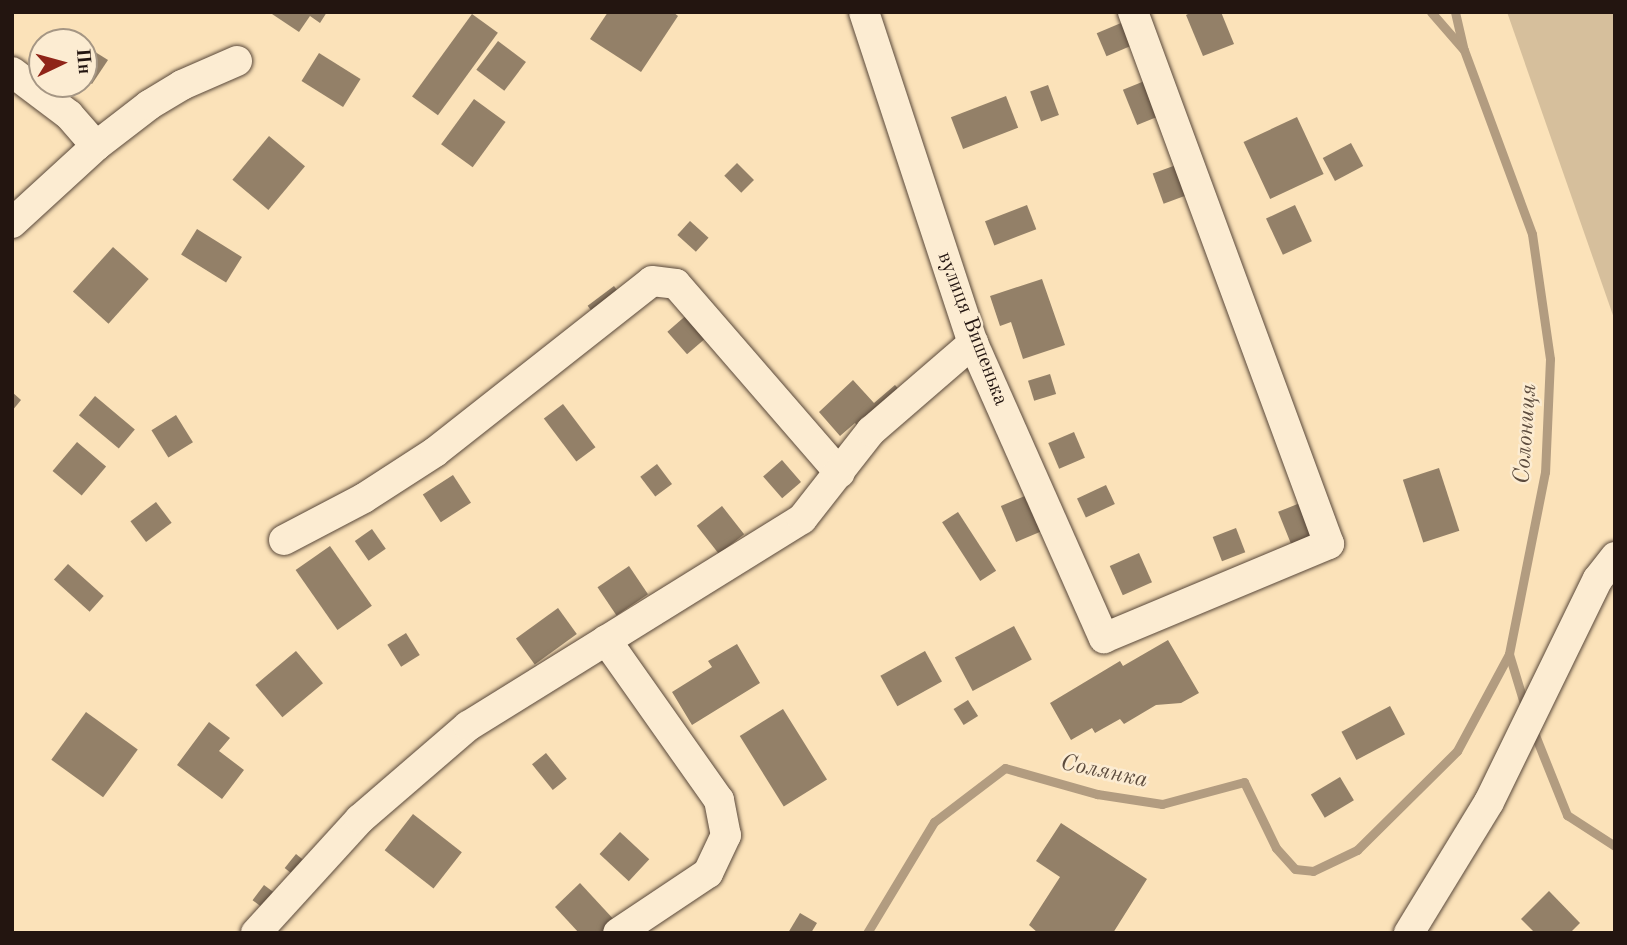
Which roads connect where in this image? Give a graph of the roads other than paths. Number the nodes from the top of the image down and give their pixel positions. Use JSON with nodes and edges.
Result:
{"nodes":[{"id":1,"x":864,"y":12,"type":"edge"},
{"id":2,"x":1133,"y":12,"type":"edge"},
{"id":3,"x":237,"y":61,"type":"dead end"},
{"id":4,"x":12,"y":72,"type":"edge"},
{"id":5,"x":96,"y":146,"type":"junction"},
{"id":6,"x":12,"y":223,"type":"edge"},
{"id":7,"x":973,"y":343,"type":"junction"},
{"id":8,"x":840,"y":473,"type":"junction"},
{"id":9,"x":284,"y":540,"type":"dead end"},
{"id":10,"x":1615,"y":557,"type":"edge"},
{"id":11,"x":606,"y":640,"type":"junction"},
{"id":12,"x":256,"y":933,"type":"edge"},
{"id":13,"x":618,"y":933,"type":"edge"},
{"id":14,"x":1409,"y":933,"type":"edge"}],
"edges":[{"from":1,"to":7,"type":"street","name":"вулиця Вишенька"},
{"from":2,"to":7,"type":"street","name":"вулиця Вишенька"},
{"from":3,"to":5,"type":"street"},
{"from":4,"to":5,"type":"street"},
{"from":5,"to":6,"type":"street"},
{"from":7,"to":8,"type":"street"},
{"from":8,"to":9,"type":"street"},
{"from":8,"to":11,"type":"street"},
{"from":10,"to":14,"type":"street"},
{"from":11,"to":12,"type":"street"},
{"from":11,"to":13,"type":"street"}]}
